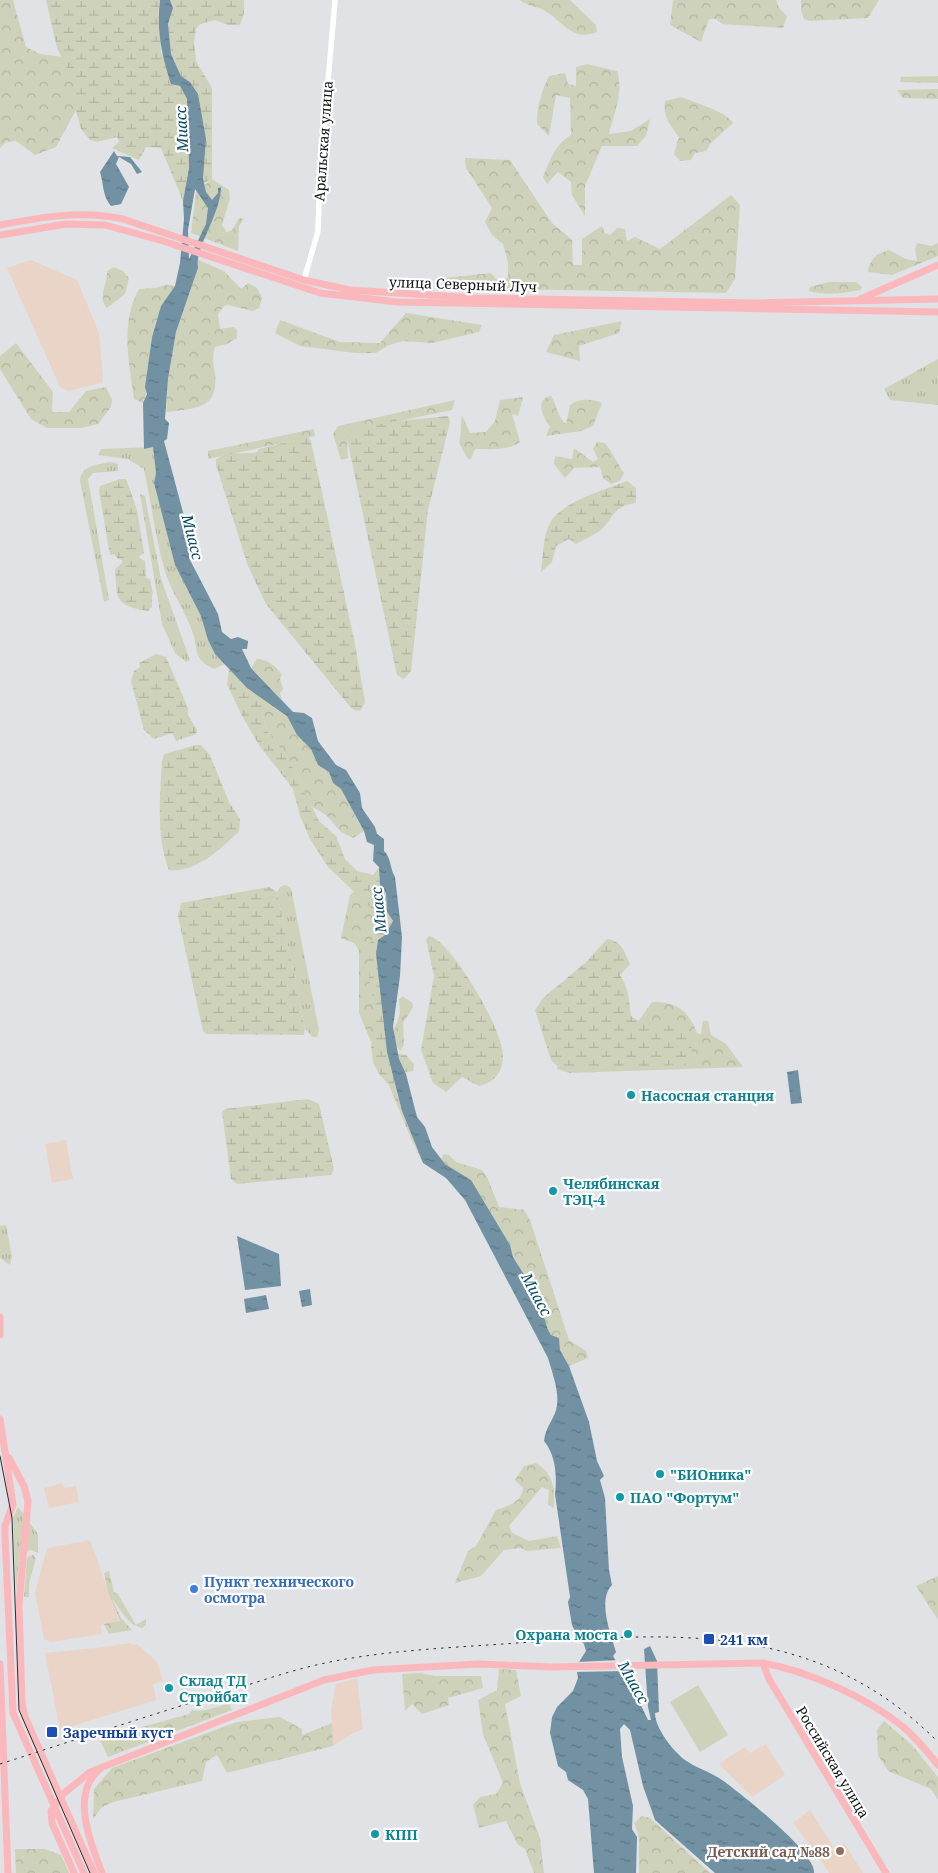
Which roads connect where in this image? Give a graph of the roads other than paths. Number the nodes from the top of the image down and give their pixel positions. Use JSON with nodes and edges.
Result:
{"nodes":[{"id":1,"x":335,"y":0,"type":"edge"},
{"id":2,"x":0,"y":225,"type":"edge"},
{"id":3,"x":0,"y":236,"type":"edge"},
{"id":4,"x":938,"y":265,"type":"edge"},
{"id":5,"x":304,"y":280,"type":"junction"},
{"id":6,"x":938,"y":299,"type":"edge"},
{"id":7,"x":850,"y":302,"type":"junction"},
{"id":8,"x":938,"y":312,"type":"edge"},
{"id":9,"x":0,"y":1317,"type":"edge"},
{"id":10,"x":0,"y":1334,"type":"edge"},
{"id":11,"x":0,"y":1418,"type":"edge"},
{"id":12,"x":4,"y":1442,"type":"junction"},
{"id":13,"x":763,"y":1663,"type":"junction"},
{"id":14,"x":0,"y":1664,"type":"edge"},
{"id":15,"x":108,"y":1764,"type":"junction"},
{"id":16,"x":938,"y":1765,"type":"edge"},
{"id":17,"x":67,"y":1791,"type":"junction"},
{"id":18,"x":84,"y":1806,"type":"junction"},
{"id":19,"x":8,"y":1870,"type":"edge"},
{"id":20,"x":73,"y":1871,"type":"edge"},
{"id":21,"x":84,"y":1873,"type":"edge"},
{"id":22,"x":94,"y":1873,"type":"edge"},
{"id":23,"x":102,"y":1873,"type":"edge"},
{"id":24,"x":886,"y":1873,"type":"edge"}],
"edges":[{"from":1,"to":5,"type":"street","name":"Аральская улица"},
{"from":2,"to":5,"type":"main road","name":"улица Северный Луч"},
{"from":3,"to":8,"type":"main road","name":"улица Северный Луч"},
{"from":4,"to":7,"type":"main road"},
{"from":5,"to":7,"type":"main road","name":"улица Северный Луч"},
{"from":6,"to":7,"type":"main road","name":"улица Северный Луч"},
{"from":9,"to":10,"type":"main road"},
{"from":11,"to":12,"type":"main road"},
{"from":12,"to":21,"type":"main road"},
{"from":12,"to":22,"type":"main road"},
{"from":13,"to":15,"type":"main road"},
{"from":13,"to":16,"type":"main road"},
{"from":13,"to":24,"type":"main road","name":"Российская улица"},
{"from":14,"to":19,"type":"main road"},
{"from":15,"to":17,"type":"main road"},
{"from":15,"to":18,"type":"main road"},
{"from":17,"to":18,"type":"main road"},
{"from":17,"to":20,"type":"main road"},
{"from":18,"to":23,"type":"main road"}]}
